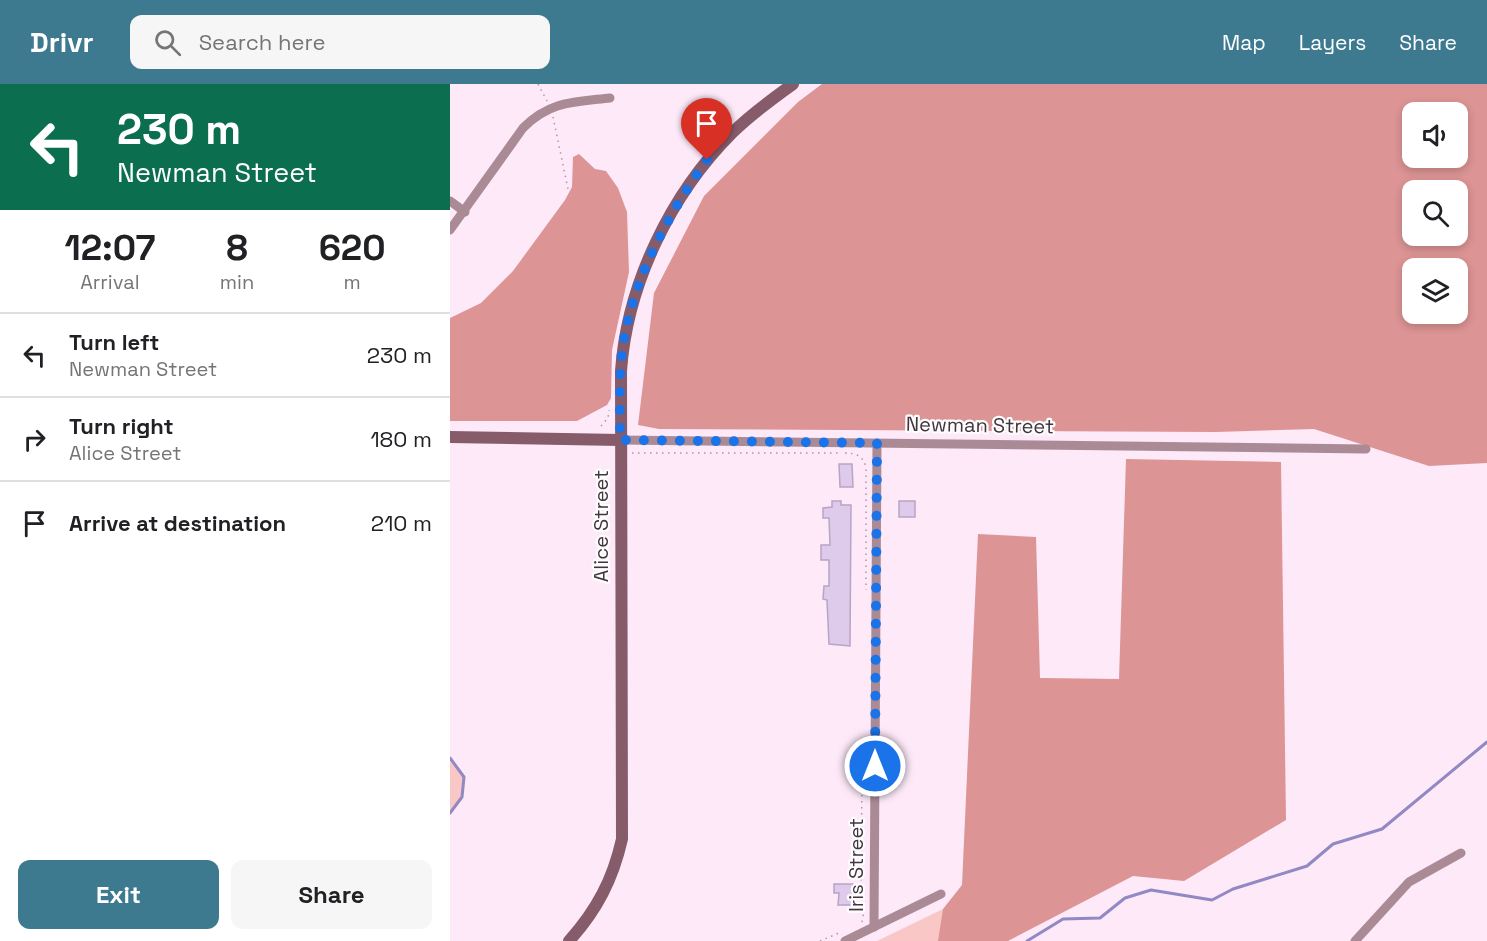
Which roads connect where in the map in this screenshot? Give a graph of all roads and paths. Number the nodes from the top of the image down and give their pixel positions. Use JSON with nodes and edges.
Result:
{"nodes":[{"id":1,"x":538,"y":84,"type":"edge"},
{"id":2,"x":793,"y":84,"type":"edge"},
{"id":3,"x":610,"y":98,"type":"dead end"},
{"id":4,"x":550,"y":107,"type":"junction"},
{"id":5,"x":568,"y":189,"type":"dead end"},
{"id":6,"x":450,"y":201,"type":"edge"},
{"id":7,"x":465,"y":212,"type":"junction"},
{"id":8,"x":450,"y":230,"type":"edge"},
{"id":9,"x":452,"y":437,"type":"edge"},
{"id":10,"x":620,"y":440,"type":"junction"},
{"id":11,"x":877,"y":443,"type":"junction"},
{"id":12,"x":1366,"y":449,"type":"dead end"},
{"id":13,"x":620,"y":460,"type":"junction"},
{"id":14,"x":866,"y":599,"type":"dead end"},
{"id":15,"x":866,"y":766,"type":"dead end"},
{"id":16,"x":1461,"y":854,"type":"dead end"},
{"id":17,"x":941,"y":894,"type":"dead end"},
{"id":18,"x":859,"y":924,"type":"dead end"},
{"id":19,"x":874,"y":927,"type":"junction"},
{"id":20,"x":845,"y":930,"type":"dead end"},
{"id":21,"x":569,"y":941,"type":"edge"},
{"id":22,"x":820,"y":941,"type":"edge"},
{"id":23,"x":845,"y":941,"type":"edge"},
{"id":24,"x":1355,"y":941,"type":"edge"}],
"edges":[{"from":1,"to":4,"type":"path"},
{"from":2,"to":10,"type":"street","name":"Alice Street"},
{"from":3,"to":4,"type":"street"},
{"from":4,"to":5,"type":"path"},
{"from":4,"to":7,"type":"street"},
{"from":6,"to":7,"type":"street"},
{"from":7,"to":8,"type":"street"},
{"from":9,"to":10,"type":"street","name":"Newman Street"},
{"from":10,"to":11,"type":"street","name":"Newman Street"},
{"from":10,"to":13,"type":"street","name":"Alice Street"},
{"from":11,"to":12,"type":"street","name":"Newman Street"},
{"from":11,"to":19,"type":"street","name":"Iris Street"},
{"from":13,"to":14,"type":"path"},
{"from":13,"to":21,"type":"street","name":"Alice Street"},
{"from":15,"to":18,"type":"path"},
{"from":16,"to":24,"type":"street"},
{"from":17,"to":19,"type":"street"},
{"from":19,"to":23,"type":"street"},
{"from":20,"to":22,"type":"path"}]}
